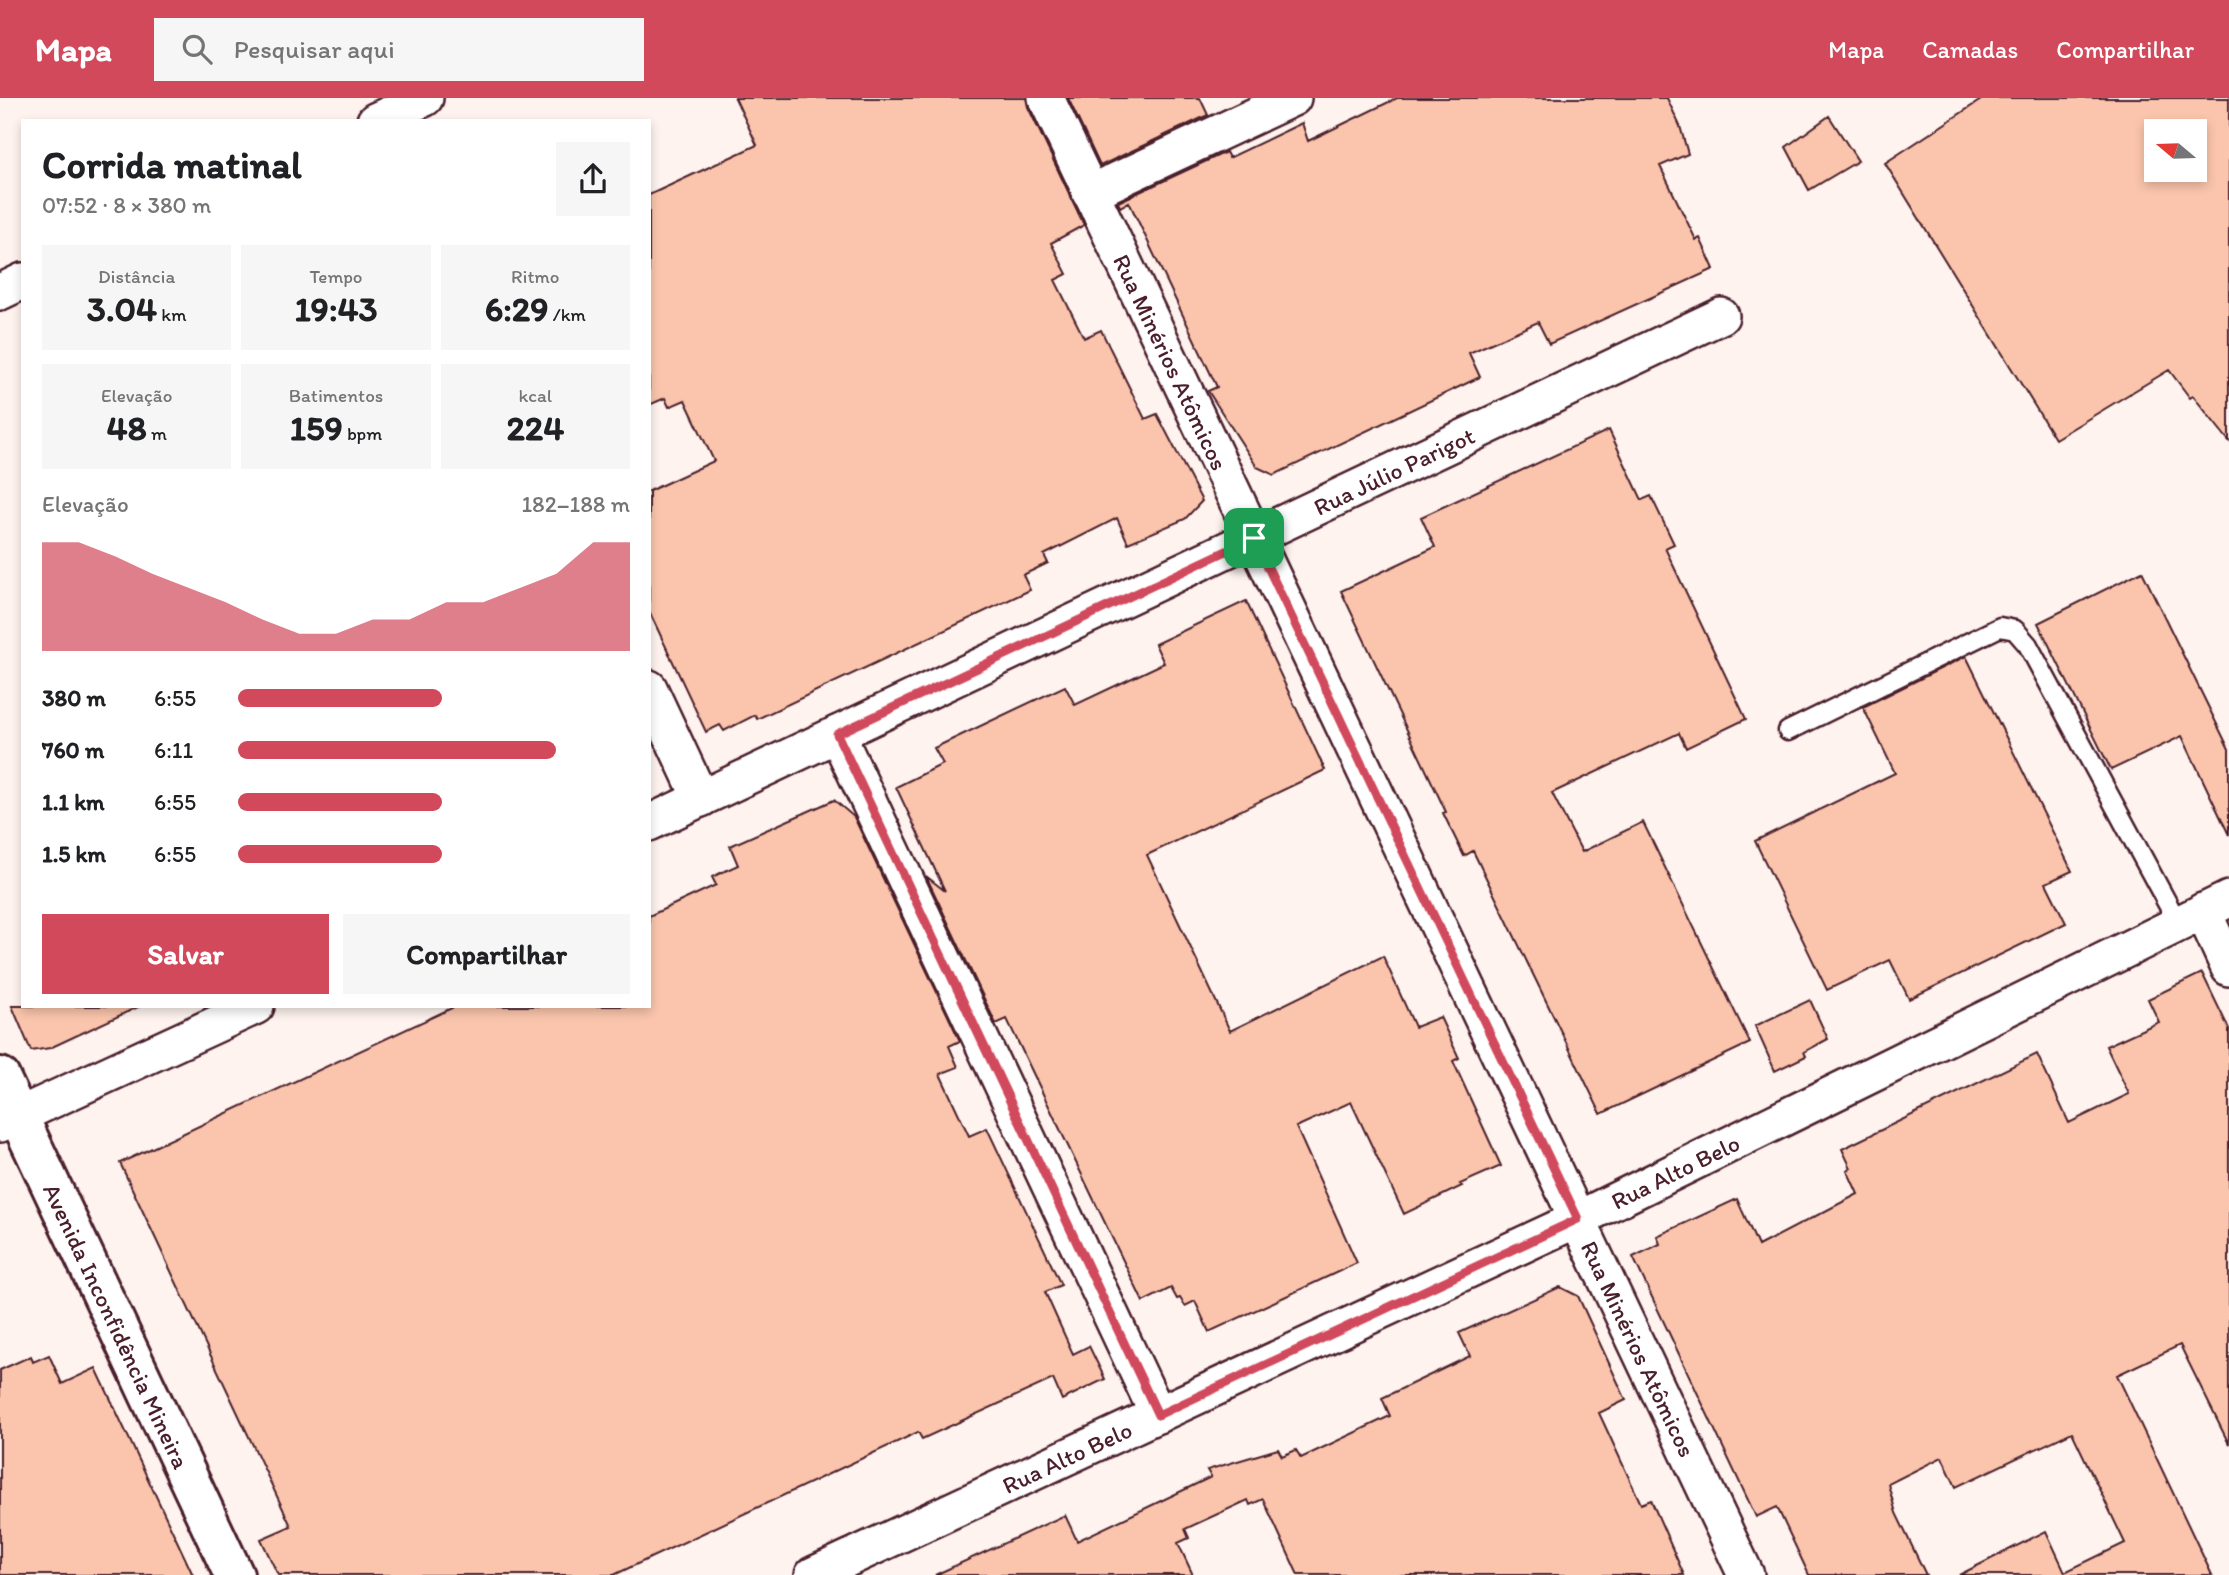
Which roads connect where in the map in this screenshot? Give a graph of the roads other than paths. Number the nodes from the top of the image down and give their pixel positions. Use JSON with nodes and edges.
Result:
{"nodes":[{"id":1,"x":1046,"y":98,"type":"edge"},
{"id":2,"x":1293,"y":98,"type":"edge"},
{"id":3,"x":411,"y":106,"type":"edge"},
{"id":4,"x":380,"y":119,"type":"edge"},
{"id":5,"x":1090,"y":192,"type":"junction"},
{"id":6,"x":21,"y":282,"type":"edge"},
{"id":7,"x":0,"y":292,"type":"edge"},
{"id":8,"x":1721,"y":316,"type":"dead end"},
{"id":9,"x":1254,"y":538,"type":"junction"},
{"id":10,"x":651,"y":692,"type":"edge"},
{"id":11,"x":1788,"y":731,"type":"dead end"},
{"id":12,"x":837,"y":734,"type":"junction"},
{"id":13,"x":701,"y":799,"type":"junction"},
{"id":14,"x":651,"y":822,"type":"edge"},
{"id":15,"x":2203,"y":911,"type":"edge"},
{"id":16,"x":2229,"y":968,"type":"edge"},
{"id":17,"x":252,"y":1008,"type":"edge"},
{"id":18,"x":0,"y":1077,"type":"edge"},
{"id":19,"x":9,"y":1120,"type":"edge"},
{"id":20,"x":1578,"y":1219,"type":"junction"},
{"id":21,"x":1158,"y":1415,"type":"junction"},
{"id":22,"x":234,"y":1575,"type":"edge"},
{"id":23,"x":813,"y":1575,"type":"edge"},
{"id":24,"x":1746,"y":1575,"type":"edge"}],
"edges":[{"from":1,"to":5,"type":"street","name":"Rua Minérios Atômicos"},
{"from":2,"to":5,"type":"street"},
{"from":3,"to":4,"type":"street"},
{"from":5,"to":9,"type":"street","name":"Rua Minérios Atômicos"},
{"from":6,"to":7,"type":"street"},
{"from":8,"to":9,"type":"street","name":"Rua Júlio Parigot"},
{"from":9,"to":12,"type":"street","name":"Rua Júlio Parigot"},
{"from":9,"to":20,"type":"street","name":"Rua Minérios Atômicos"},
{"from":10,"to":13,"type":"street"},
{"from":11,"to":15,"type":"lane"},
{"from":12,"to":13,"type":"street","name":"Rua Júlio Parigot"},
{"from":12,"to":21,"type":"street"},
{"from":13,"to":14,"type":"street","name":"Rua Júlio Parigot"},
{"from":15,"to":16,"type":"street"},
{"from":15,"to":20,"type":"street","name":"Rua Alto Belo"},
{"from":17,"to":19,"type":"street"},
{"from":18,"to":19,"type":"street","name":"Avenida Inconfidência Mineira"},
{"from":19,"to":22,"type":"street","name":"Avenida Inconfidência Mineira"},
{"from":20,"to":21,"type":"street","name":"Rua Alto Belo"},
{"from":20,"to":24,"type":"street","name":"Rua Minérios Atômicos"},
{"from":21,"to":23,"type":"street","name":"Rua Alto Belo"}]}
